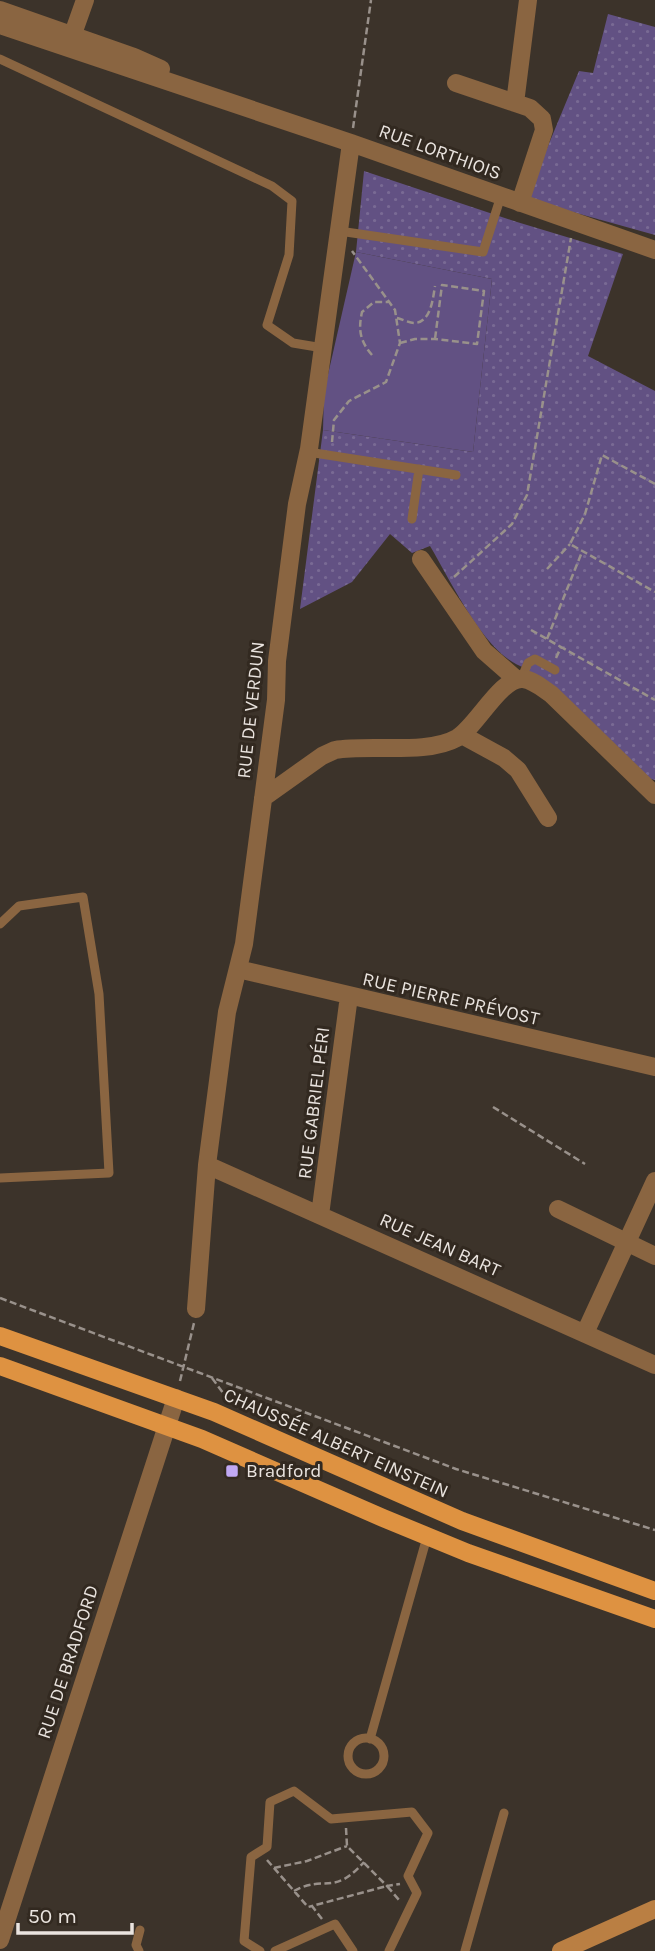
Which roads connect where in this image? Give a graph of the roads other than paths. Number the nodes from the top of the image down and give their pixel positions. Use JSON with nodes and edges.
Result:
{"nodes":[{"id":1,"x":85,"y":0,"type":"edge"},
{"id":2,"x":528,"y":0,"type":"edge"},
{"id":3,"x":0,"y":10,"type":"edge"},
{"id":4,"x":0,"y":24,"type":"edge"},
{"id":5,"x":70,"y":42,"type":"junction"},
{"id":6,"x":0,"y":59,"type":"edge"},
{"id":7,"x":456,"y":83,"type":"dead end"},
{"id":8,"x":515,"y":96,"type":"junction"},
{"id":9,"x":351,"y":142,"type":"junction"},
{"id":10,"x":502,"y":197,"type":"junction"},
{"id":11,"x":520,"y":203,"type":"junction"},
{"id":12,"x":339,"y":231,"type":"junction"},
{"id":13,"x":655,"y":250,"type":"edge"},
{"id":14,"x":323,"y":348,"type":"junction"},
{"id":15,"x":308,"y":452,"type":"junction"},
{"id":16,"x":419,"y":469,"type":"junction"},
{"id":17,"x":456,"y":475,"type":"dead end"},
{"id":18,"x":412,"y":519,"type":"dead end"},
{"id":19,"x":421,"y":559,"type":"dead end"},
{"id":20,"x":554,"y":669,"type":"road end"},
{"id":21,"x":519,"y":679,"type":"junction"},
{"id":22,"x":462,"y":735,"type":"junction"},
{"id":23,"x":655,"y":795,"type":"edge"},
{"id":24,"x":263,"y":798,"type":"junction"},
{"id":25,"x":548,"y":818,"type":"dead end"},
{"id":26,"x":0,"y":923,"type":"edge"},
{"id":27,"x":238,"y":969,"type":"junction"},
{"id":28,"x":349,"y":996,"type":"junction"},
{"id":29,"x":655,"y":1067,"type":"edge"},
{"id":30,"x":207,"y":1165,"type":"junction"},
{"id":31,"x":0,"y":1178,"type":"edge"},
{"id":32,"x":655,"y":1181,"type":"edge"},
{"id":33,"x":558,"y":1209,"type":"dead end"},
{"id":34,"x":320,"y":1215,"type":"junction"},
{"id":35,"x":626,"y":1243,"type":"junction"},
{"id":36,"x":655,"y":1256,"type":"edge"},
{"id":37,"x":196,"y":1310,"type":"road end"},
{"id":38,"x":585,"y":1333,"type":"junction"},
{"id":39,"x":0,"y":1336,"type":"edge"},
{"id":40,"x":655,"y":1365,"type":"edge"},
{"id":41,"x":0,"y":1366,"type":"edge"},
{"id":42,"x":176,"y":1398,"type":"junction"},
{"id":43,"x":168,"y":1426,"type":"junction"},
{"id":44,"x":427,"y":1536,"type":"junction"},
{"id":45,"x":655,"y":1591,"type":"edge"},
{"id":46,"x":655,"y":1619,"type":"edge"},
{"id":47,"x":370,"y":1739,"type":"junction"},
{"id":48,"x":503,"y":1813,"type":"dead end"},
{"id":49,"x":655,"y":1909,"type":"edge"},
{"id":50,"x":3,"y":1918,"type":"edge"},
{"id":51,"x":140,"y":1930,"type":"dead end"},
{"id":52,"x":0,"y":1940,"type":"edge"},
{"id":53,"x":139,"y":1951,"type":"edge"},
{"id":54,"x":260,"y":1951,"type":"edge"},
{"id":55,"x":275,"y":1951,"type":"edge"},
{"id":56,"x":353,"y":1951,"type":"edge"},
{"id":57,"x":389,"y":1951,"type":"edge"},
{"id":58,"x":465,"y":1951,"type":"edge"},
{"id":59,"x":561,"y":1951,"type":"edge"}],
"edges":[{"from":1,"to":5,"type":"street"},
{"from":2,"to":8,"type":"street"},
{"from":3,"to":5,"type":"street","name":"RUE LORTHIOIS"},
{"from":4,"to":5,"type":"street","name":"RUE LORTHIOIS"},
{"from":5,"to":9,"type":"street","name":"RUE LORTHIOIS"},
{"from":6,"to":14,"type":"lane"},
{"from":7,"to":8,"type":"street"},
{"from":8,"to":11,"type":"street"},
{"from":9,"to":10,"type":"street","name":"RUE LORTHIOIS"},
{"from":9,"to":12,"type":"street","name":"RUE DE VERDUN"},
{"from":10,"to":11,"type":"street","name":"RUE LORTHIOIS"},
{"from":10,"to":12,"type":"lane"},
{"from":11,"to":13,"type":"street","name":"RUE LORTHIOIS"},
{"from":12,"to":14,"type":"street","name":"RUE DE VERDUN"},
{"from":14,"to":15,"type":"street","name":"RUE DE VERDUN"},
{"from":15,"to":16,"type":"lane"},
{"from":15,"to":24,"type":"street","name":"RUE DE VERDUN"},
{"from":16,"to":17,"type":"lane"},
{"from":16,"to":18,"type":"lane"},
{"from":19,"to":21,"type":"street"},
{"from":20,"to":21,"type":"lane"},
{"from":21,"to":22,"type":"street"},
{"from":21,"to":23,"type":"street"},
{"from":22,"to":24,"type":"street"},
{"from":22,"to":25,"type":"street"},
{"from":24,"to":27,"type":"street","name":"RUE DE VERDUN"},
{"from":26,"to":31,"type":"lane"},
{"from":27,"to":28,"type":"street","name":"RUE PIERRE PRÉVOST"},
{"from":27,"to":30,"type":"street","name":"RUE DE VERDUN"},
{"from":28,"to":29,"type":"street","name":"RUE PIERRE PRÉVOST"},
{"from":28,"to":34,"type":"street","name":"RUE GABRIEL PÉRI"},
{"from":30,"to":34,"type":"street","name":"RUE JEAN BART"},
{"from":30,"to":37,"type":"street","name":"RUE DE VERDUN"},
{"from":32,"to":35,"type":"street"},
{"from":33,"to":35,"type":"street"},
{"from":34,"to":38,"type":"street","name":"RUE JEAN BART"},
{"from":35,"to":36,"type":"street"},
{"from":35,"to":38,"type":"street"},
{"from":38,"to":40,"type":"street","name":"RUE JEAN BART"},
{"from":39,"to":42,"type":"main road","name":"CHAUSSÉE ALBERT EINSTEIN"},
{"from":41,"to":43,"type":"main road"},
{"from":42,"to":43,"type":"street","name":"RUE DE BRADFORD"},
{"from":42,"to":45,"type":"main road","name":"CHAUSSÉE ALBERT EINSTEIN"},
{"from":43,"to":44,"type":"main road"},
{"from":43,"to":50,"type":"street","name":"RUE DE BRADFORD"},
{"from":44,"to":46,"type":"main road"},
{"from":44,"to":47,"type":"lane"},
{"from":47,"to":47,"type":"lane"},
{"from":48,"to":58,"type":"lane"},
{"from":49,"to":59,"type":"main road"},
{"from":50,"to":52,"type":"street","name":"RUE DE BRADFORD"},
{"from":51,"to":53,"type":"lane"},
{"from":54,"to":57,"type":"lane"},
{"from":55,"to":56,"type":"lane"}]}
